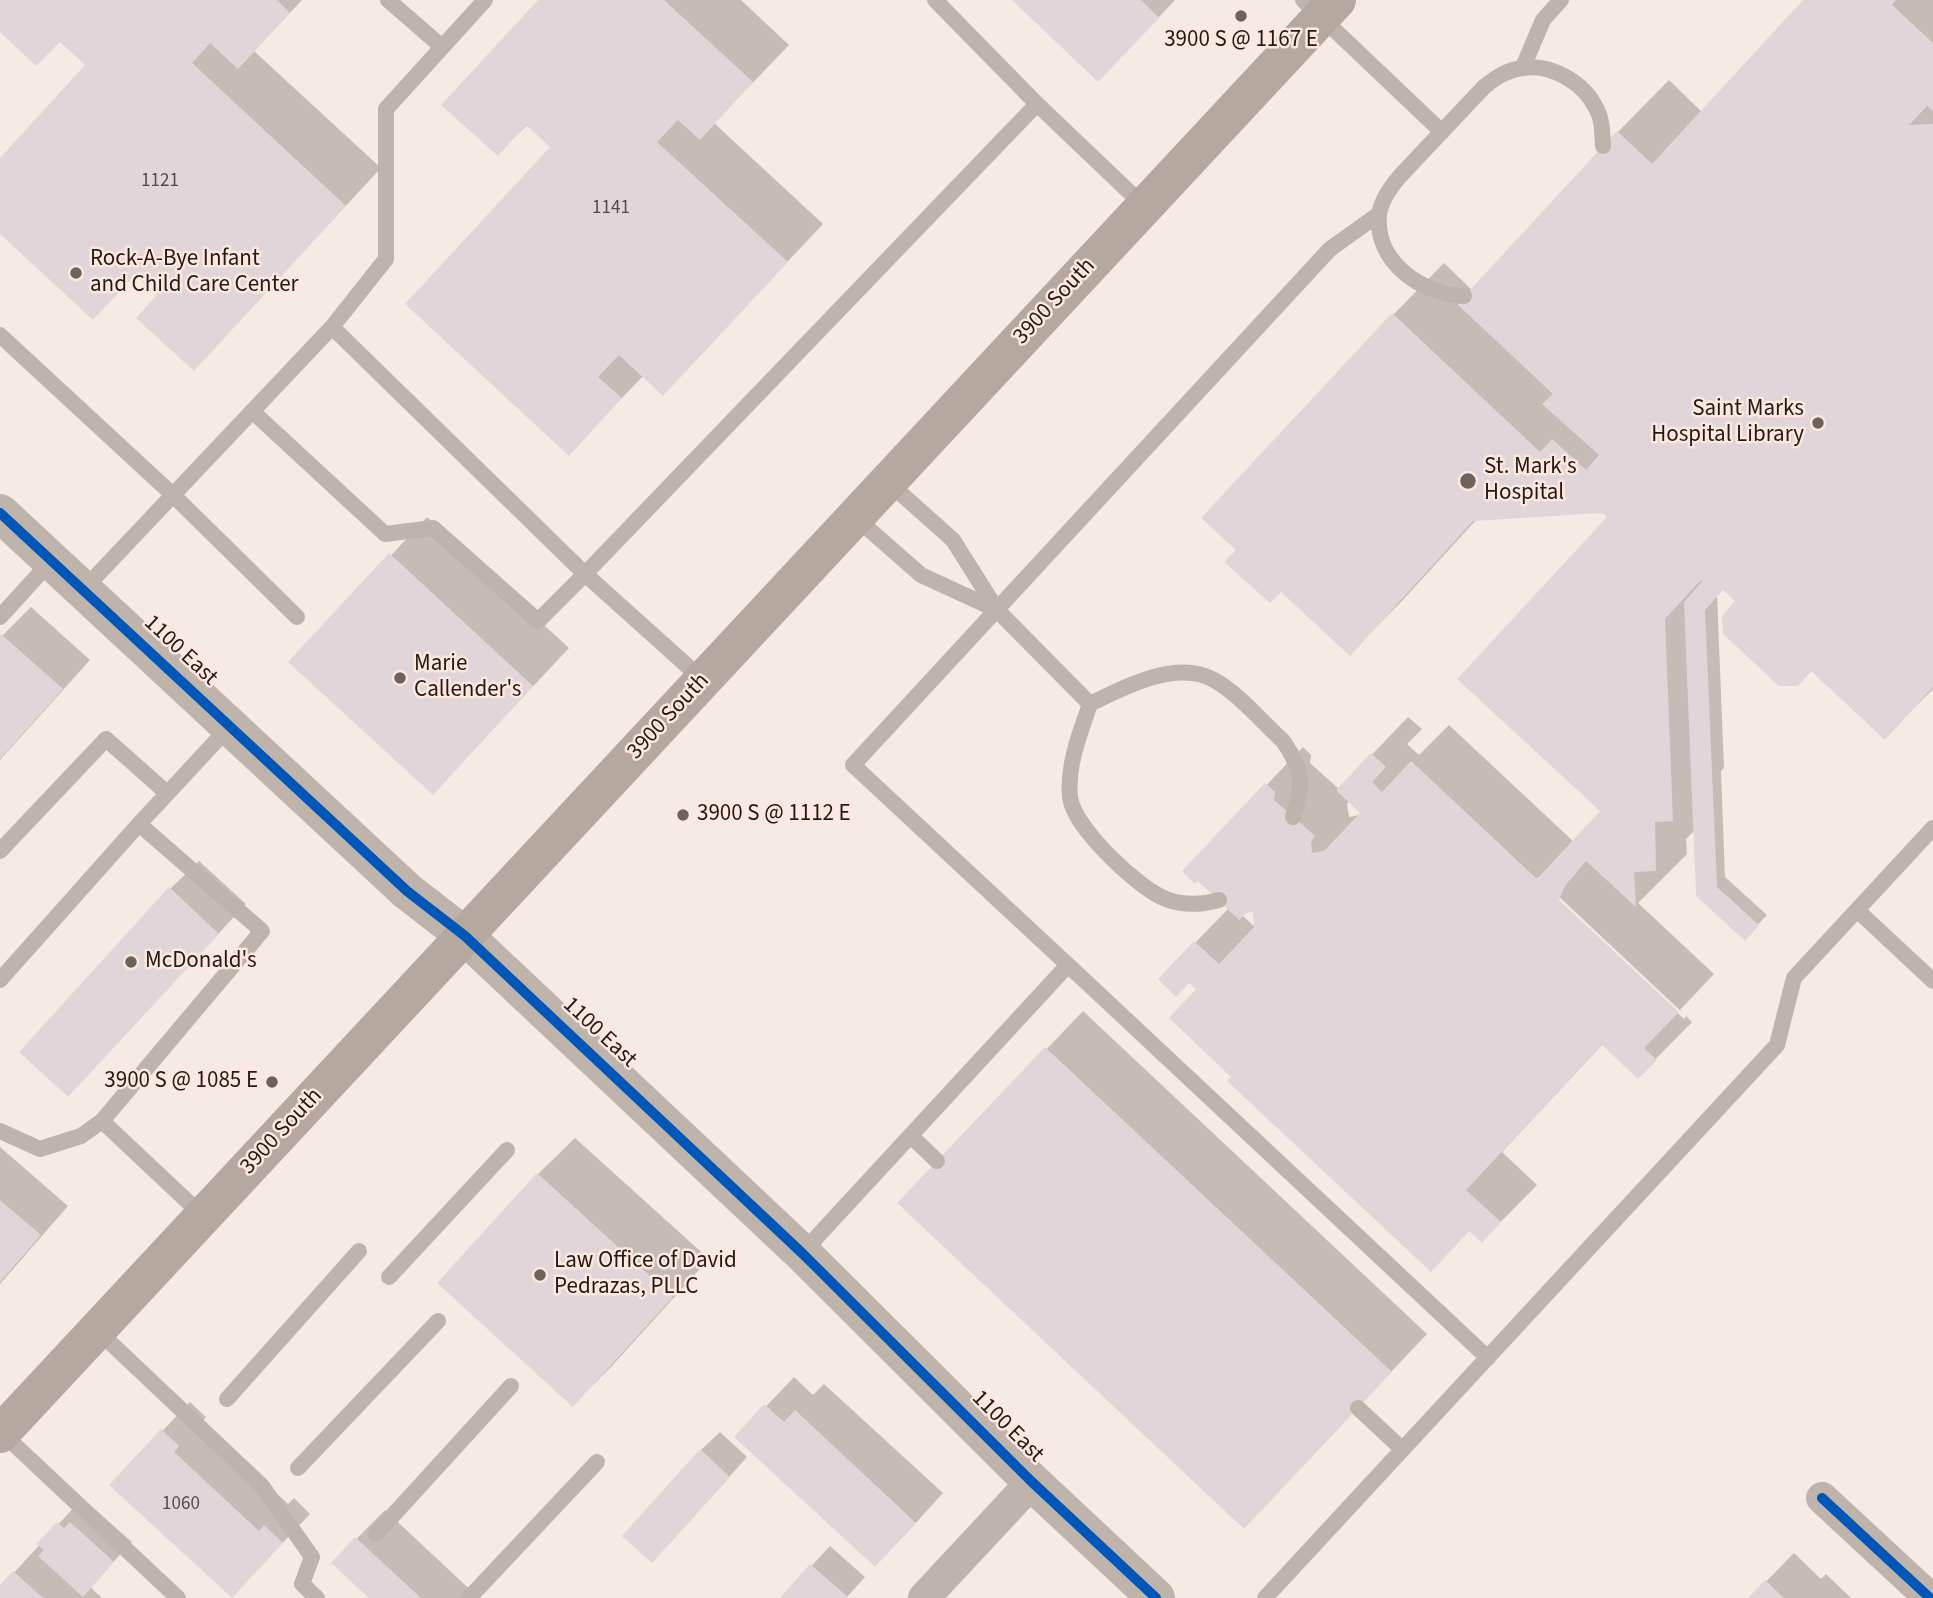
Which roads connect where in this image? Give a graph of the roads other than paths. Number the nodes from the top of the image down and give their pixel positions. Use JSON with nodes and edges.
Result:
{"nodes":[{"id":1,"x":388,"y":0,"type":"edge"},
{"id":2,"x":485,"y":0,"type":"edge"},
{"id":3,"x":934,"y":0,"type":"edge"},
{"id":4,"x":1561,"y":0,"type":"edge"},
{"id":5,"x":1320,"y":6,"type":"edge"},
{"id":6,"x":441,"y":47,"type":"junction"},
{"id":7,"x":1523,"y":67,"type":"junction"},
{"id":8,"x":1037,"y":104,"type":"junction"},
{"id":9,"x":1442,"y":132,"type":"junction"},
{"id":10,"x":1603,"y":146,"type":"dead end"},
{"id":11,"x":1144,"y":206,"type":"junction"},
{"id":12,"x":1379,"y":214,"type":"junction"},
{"id":13,"x":1464,"y":296,"type":"dead end"},
{"id":14,"x":332,"y":327,"type":"junction"},
{"id":15,"x":0,"y":335,"type":"edge"},
{"id":16,"x":252,"y":411,"type":"junction"},
{"id":17,"x":887,"y":482,"type":"junction"},
{"id":18,"x":173,"y":495,"type":"junction"},
{"id":19,"x":0,"y":513,"type":"edge"},
{"id":20,"x":855,"y":517,"type":"junction"},
{"id":21,"x":51,"y":561,"type":"junction"},
{"id":22,"x":585,"y":574,"type":"junction"},
{"id":23,"x":83,"y":590,"type":"junction"},
{"id":24,"x":998,"y":610,"type":"junction"},
{"id":25,"x":297,"y":617,"type":"dead end"},
{"id":26,"x":0,"y":618,"type":"edge"},
{"id":27,"x":703,"y":680,"type":"junction"},
{"id":28,"x":1090,"y":704,"type":"junction"},
{"id":29,"x":230,"y":726,"type":"junction"},
{"id":30,"x":167,"y":793,"type":"junction"},
{"id":31,"x":1293,"y":817,"type":"dead end"},
{"id":32,"x":139,"y":824,"type":"junction"},
{"id":33,"x":1933,"y":828,"type":"edge"},
{"id":34,"x":0,"y":851,"type":"edge"},
{"id":35,"x":1219,"y":900,"type":"dead end"},
{"id":36,"x":1857,"y":910,"type":"junction"},
{"id":37,"x":465,"y":936,"type":"junction"},
{"id":38,"x":1068,"y":965,"type":"junction"},
{"id":39,"x":0,"y":980,"type":"edge"},
{"id":40,"x":1933,"y":981,"type":"edge"},
{"id":41,"x":102,"y":1121,"type":"junction"},
{"id":42,"x":0,"y":1131,"type":"edge"},
{"id":43,"x":911,"y":1136,"type":"junction"},
{"id":44,"x":507,"y":1150,"type":"dead end"},
{"id":45,"x":937,"y":1161,"type":"dead end"},
{"id":46,"x":203,"y":1216,"type":"junction"},
{"id":47,"x":359,"y":1251,"type":"dead end"},
{"id":48,"x":802,"y":1253,"type":"junction"},
{"id":49,"x":389,"y":1277,"type":"dead end"},
{"id":50,"x":438,"y":1321,"type":"dead end"},
{"id":51,"x":97,"y":1330,"type":"junction"},
{"id":52,"x":1488,"y":1358,"type":"junction"},
{"id":53,"x":511,"y":1385,"type":"dead end"},
{"id":54,"x":227,"y":1399,"type":"dead end"},
{"id":55,"x":1358,"y":1408,"type":"dead end"},
{"id":56,"x":1,"y":1434,"type":"edge"},
{"id":57,"x":1402,"y":1449,"type":"junction"},
{"id":58,"x":597,"y":1462,"type":"dead end"},
{"id":59,"x":298,"y":1468,"type":"dead end"},
{"id":60,"x":1032,"y":1482,"type":"junction"},
{"id":61,"x":1822,"y":1498,"type":"dead end"},
{"id":62,"x":376,"y":1534,"type":"dead end"},
{"id":63,"x":178,"y":1598,"type":"edge"},
{"id":64,"x":317,"y":1598,"type":"edge"},
{"id":65,"x":469,"y":1598,"type":"edge"},
{"id":66,"x":923,"y":1598,"type":"edge"},
{"id":67,"x":1156,"y":1598,"type":"edge"},
{"id":68,"x":1265,"y":1598,"type":"edge"},
{"id":69,"x":1930,"y":1598,"type":"edge"}],
"edges":[{"from":1,"to":6,"type":"lane"},
{"from":2,"to":6,"type":"lane"},
{"from":3,"to":8,"type":"lane"},
{"from":4,"to":7,"type":"lane"},
{"from":5,"to":9,"type":"lane"},
{"from":5,"to":11,"type":"main road","name":"3900 South"},
{"from":6,"to":14,"type":"lane"},
{"from":7,"to":9,"type":"lane"},
{"from":7,"to":10,"type":"lane"},
{"from":8,"to":11,"type":"lane"},
{"from":8,"to":22,"type":"lane"},
{"from":9,"to":12,"type":"lane"},
{"from":11,"to":17,"type":"main road","name":"3900 South"},
{"from":12,"to":13,"type":"lane"},
{"from":12,"to":24,"type":"lane"},
{"from":14,"to":16,"type":"lane"},
{"from":14,"to":22,"type":"lane"},
{"from":15,"to":18,"type":"lane"},
{"from":16,"to":18,"type":"lane"},
{"from":16,"to":22,"type":"lane"},
{"from":17,"to":20,"type":"main road","name":"3900 South"},
{"from":17,"to":24,"type":"lane"},
{"from":18,"to":23,"type":"lane"},
{"from":18,"to":25,"type":"lane"},
{"from":19,"to":21,"type":"street","name":"1100 East"},
{"from":20,"to":24,"type":"lane"},
{"from":20,"to":27,"type":"main road","name":"3900 South"},
{"from":21,"to":23,"type":"street","name":"1100 East"},
{"from":21,"to":26,"type":"lane"},
{"from":22,"to":27,"type":"lane"},
{"from":23,"to":29,"type":"street","name":"1100 East"},
{"from":24,"to":28,"type":"lane"},
{"from":24,"to":38,"type":"lane"},
{"from":27,"to":37,"type":"main road","name":"3900 South"},
{"from":28,"to":31,"type":"lane"},
{"from":28,"to":35,"type":"lane"},
{"from":29,"to":30,"type":"lane"},
{"from":29,"to":37,"type":"street","name":"1100 East"},
{"from":30,"to":32,"type":"lane"},
{"from":30,"to":34,"type":"lane"},
{"from":32,"to":39,"type":"lane"},
{"from":32,"to":41,"type":"lane"},
{"from":33,"to":36,"type":"lane"},
{"from":36,"to":40,"type":"lane"},
{"from":36,"to":52,"type":"lane"},
{"from":37,"to":46,"type":"main road","name":"3900 South"},
{"from":37,"to":48,"type":"street","name":"1100 East"},
{"from":38,"to":43,"type":"lane"},
{"from":38,"to":52,"type":"lane"},
{"from":41,"to":42,"type":"lane"},
{"from":41,"to":46,"type":"lane"},
{"from":43,"to":45,"type":"lane"},
{"from":43,"to":48,"type":"lane"},
{"from":44,"to":49,"type":"lane"},
{"from":46,"to":51,"type":"main road","name":"3900 South"},
{"from":47,"to":54,"type":"lane"},
{"from":48,"to":60,"type":"street","name":"1100 East"},
{"from":50,"to":59,"type":"lane"},
{"from":51,"to":56,"type":"main road","name":"3900 South"},
{"from":51,"to":64,"type":"lane"},
{"from":52,"to":57,"type":"lane"},
{"from":53,"to":62,"type":"lane"},
{"from":55,"to":57,"type":"lane"},
{"from":56,"to":63,"type":"lane"},
{"from":57,"to":68,"type":"lane"},
{"from":58,"to":65,"type":"lane"},
{"from":60,"to":66,"type":"street"},
{"from":60,"to":67,"type":"street","name":"1100 East"},
{"from":61,"to":69,"type":"street"}]}
